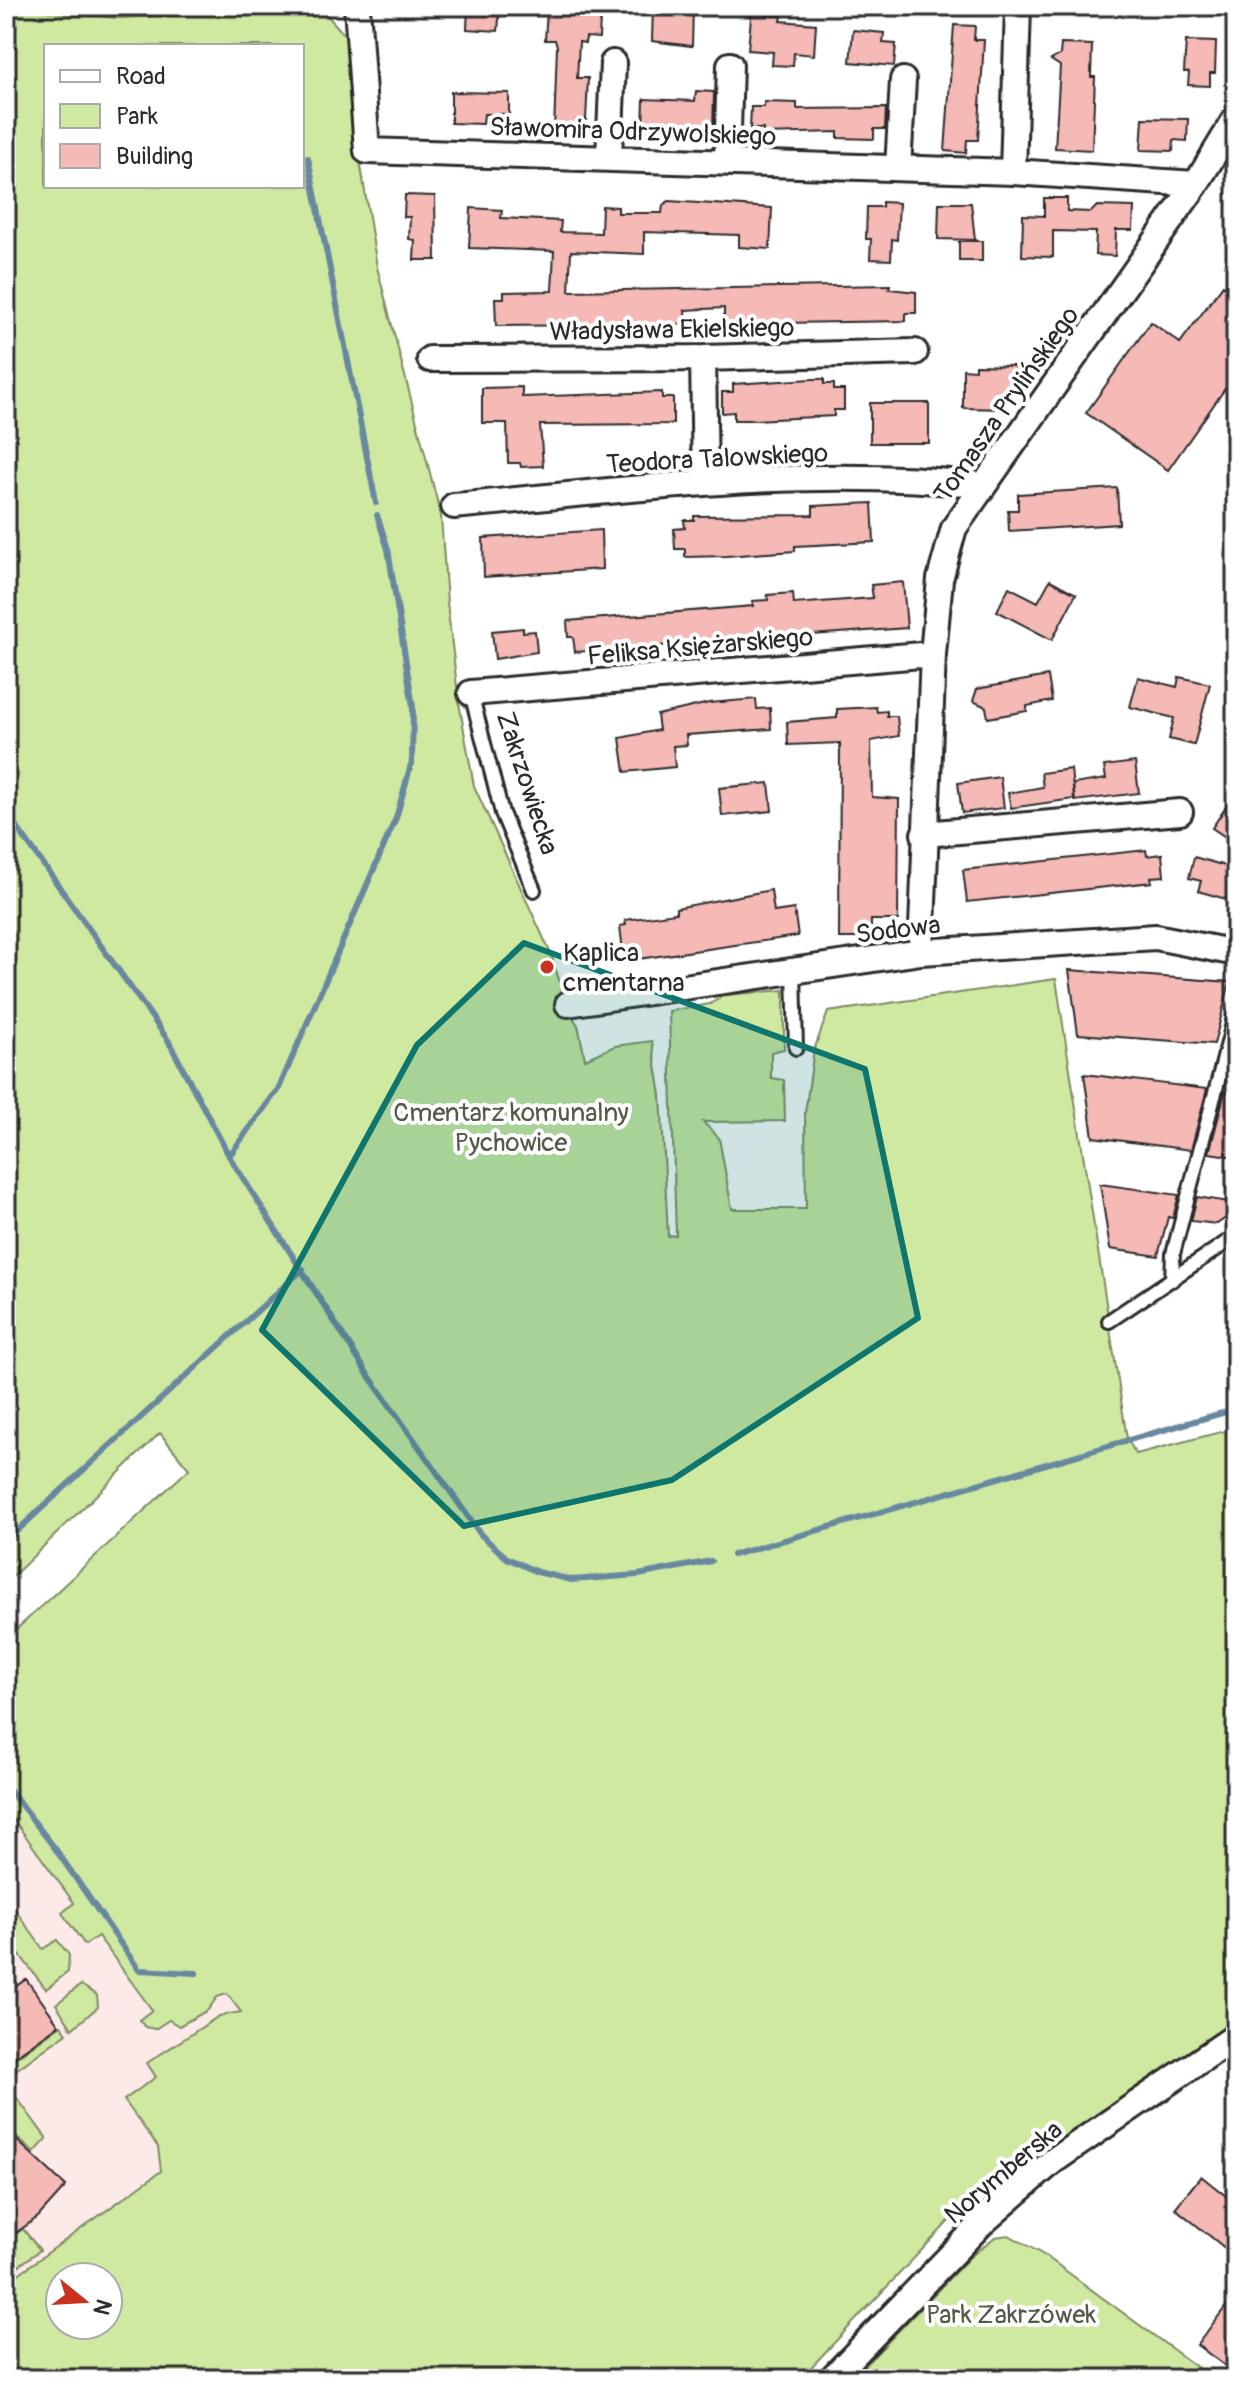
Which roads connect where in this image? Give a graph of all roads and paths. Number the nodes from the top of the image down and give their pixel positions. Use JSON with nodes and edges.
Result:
{"nodes":[{"id":1,"x":357,"y":6,"type":"edge"},
{"id":2,"x":1018,"y":6,"type":"edge"},
{"id":3,"x":613,"y":63,"type":"dead end"},
{"id":4,"x":730,"y":65,"type":"dead end"},
{"id":5,"x":903,"y":80,"type":"dead end"},
{"id":6,"x":1236,"y":118,"type":"edge"},
{"id":7,"x":609,"y":157,"type":"junction"},
{"id":8,"x":1211,"y":161,"type":"junction"},
{"id":9,"x":727,"y":162,"type":"junction"},
{"id":10,"x":1236,"y":162,"type":"edge"},
{"id":11,"x":898,"y":168,"type":"junction"},
{"id":12,"x":1013,"y":172,"type":"junction"},
{"id":13,"x":1196,"y":184,"type":"junction"},
{"id":14,"x":915,"y":352,"type":"dead end"},
{"id":15,"x":703,"y":358,"type":"junction"},
{"id":16,"x":430,"y":359,"type":"dead end"},
{"id":17,"x":705,"y":483,"type":"junction"},
{"id":18,"x":982,"y":485,"type":"junction"},
{"id":19,"x":454,"y":506,"type":"dead end"},
{"id":20,"x":933,"y":654,"type":"junction"},
{"id":21,"x":471,"y":693,"type":"joint"},
{"id":22,"x":1180,"y":812,"type":"dead end"},
{"id":23,"x":924,"y":834,"type":"junction"},
{"id":24,"x":534,"y":890,"type":"dead end"},
{"id":25,"x":921,"y":952,"type":"junction"},
{"id":26,"x":1236,"y":953,"type":"edge"},
{"id":27,"x":794,"y":971,"type":"junction"},
{"id":28,"x":568,"y":1004,"type":"dead end"},
{"id":29,"x":1236,"y":1012,"type":"edge"},
{"id":30,"x":796,"y":1048,"type":"dead end"},
{"id":31,"x":1236,"y":1236,"type":"edge"},
{"id":32,"x":1172,"y":1280,"type":"junction"},
{"id":33,"x":1109,"y":1321,"type":"dead end"},
{"id":34,"x":1236,"y":2036,"type":"edge"},
{"id":35,"x":831,"y":2379,"type":"edge"}],
"edges":[{"from":1,"to":7,"type":"street","name":"Sławomira Odrzywolskiego"},
{"from":2,"to":12,"type":"street"},
{"from":3,"to":7,"type":"street"},
{"from":4,"to":9,"type":"street"},
{"from":5,"to":11,"type":"street"},
{"from":6,"to":8,"type":"street","name":"Tomasza Prylińskiego"},
{"from":7,"to":9,"type":"street","name":"Sławomira Odrzywolskiego"},
{"from":8,"to":10,"type":"street"},
{"from":8,"to":13,"type":"street","name":"Tomasza Prylińskiego"},
{"from":9,"to":11,"type":"street","name":"Sławomira Odrzywolskiego"},
{"from":11,"to":12,"type":"street","name":"Sławomira Odrzywolskiego"},
{"from":12,"to":13,"type":"street","name":"Sławomira Odrzywolskiego"},
{"from":13,"to":18,"type":"street","name":"Tomasza Prylińskiego"},
{"from":14,"to":15,"type":"street","name":"Władysława Ekielskiego"},
{"from":15,"to":16,"type":"street","name":"Władysława Ekielskiego"},
{"from":15,"to":17,"type":"street"},
{"from":17,"to":18,"type":"street","name":"Teodora Talowskiego"},
{"from":17,"to":19,"type":"street","name":"Teodora Talowskiego"},
{"from":18,"to":20,"type":"street","name":"Tomasza Prylińskiego"},
{"from":20,"to":21,"type":"street","name":"Feliksa Księżarskiego"},
{"from":20,"to":23,"type":"street","name":"Tomasza Prylińskiego"},
{"from":21,"to":24,"type":"lane","name":"Zakrzowiecka"},
{"from":22,"to":23,"type":"street"},
{"from":23,"to":25,"type":"street","name":"Tomasza Prylińskiego"},
{"from":25,"to":26,"type":"street","name":"Sodowa"},
{"from":25,"to":27,"type":"street","name":"Sodowa"},
{"from":27,"to":28,"type":"street","name":"Sodowa"},
{"from":27,"to":30,"type":"lane"},
{"from":29,"to":32,"type":"lane"},
{"from":31,"to":32,"type":"lane"},
{"from":32,"to":33,"type":"lane"},
{"from":34,"to":35,"type":"street","name":"Norymberska"}]}
